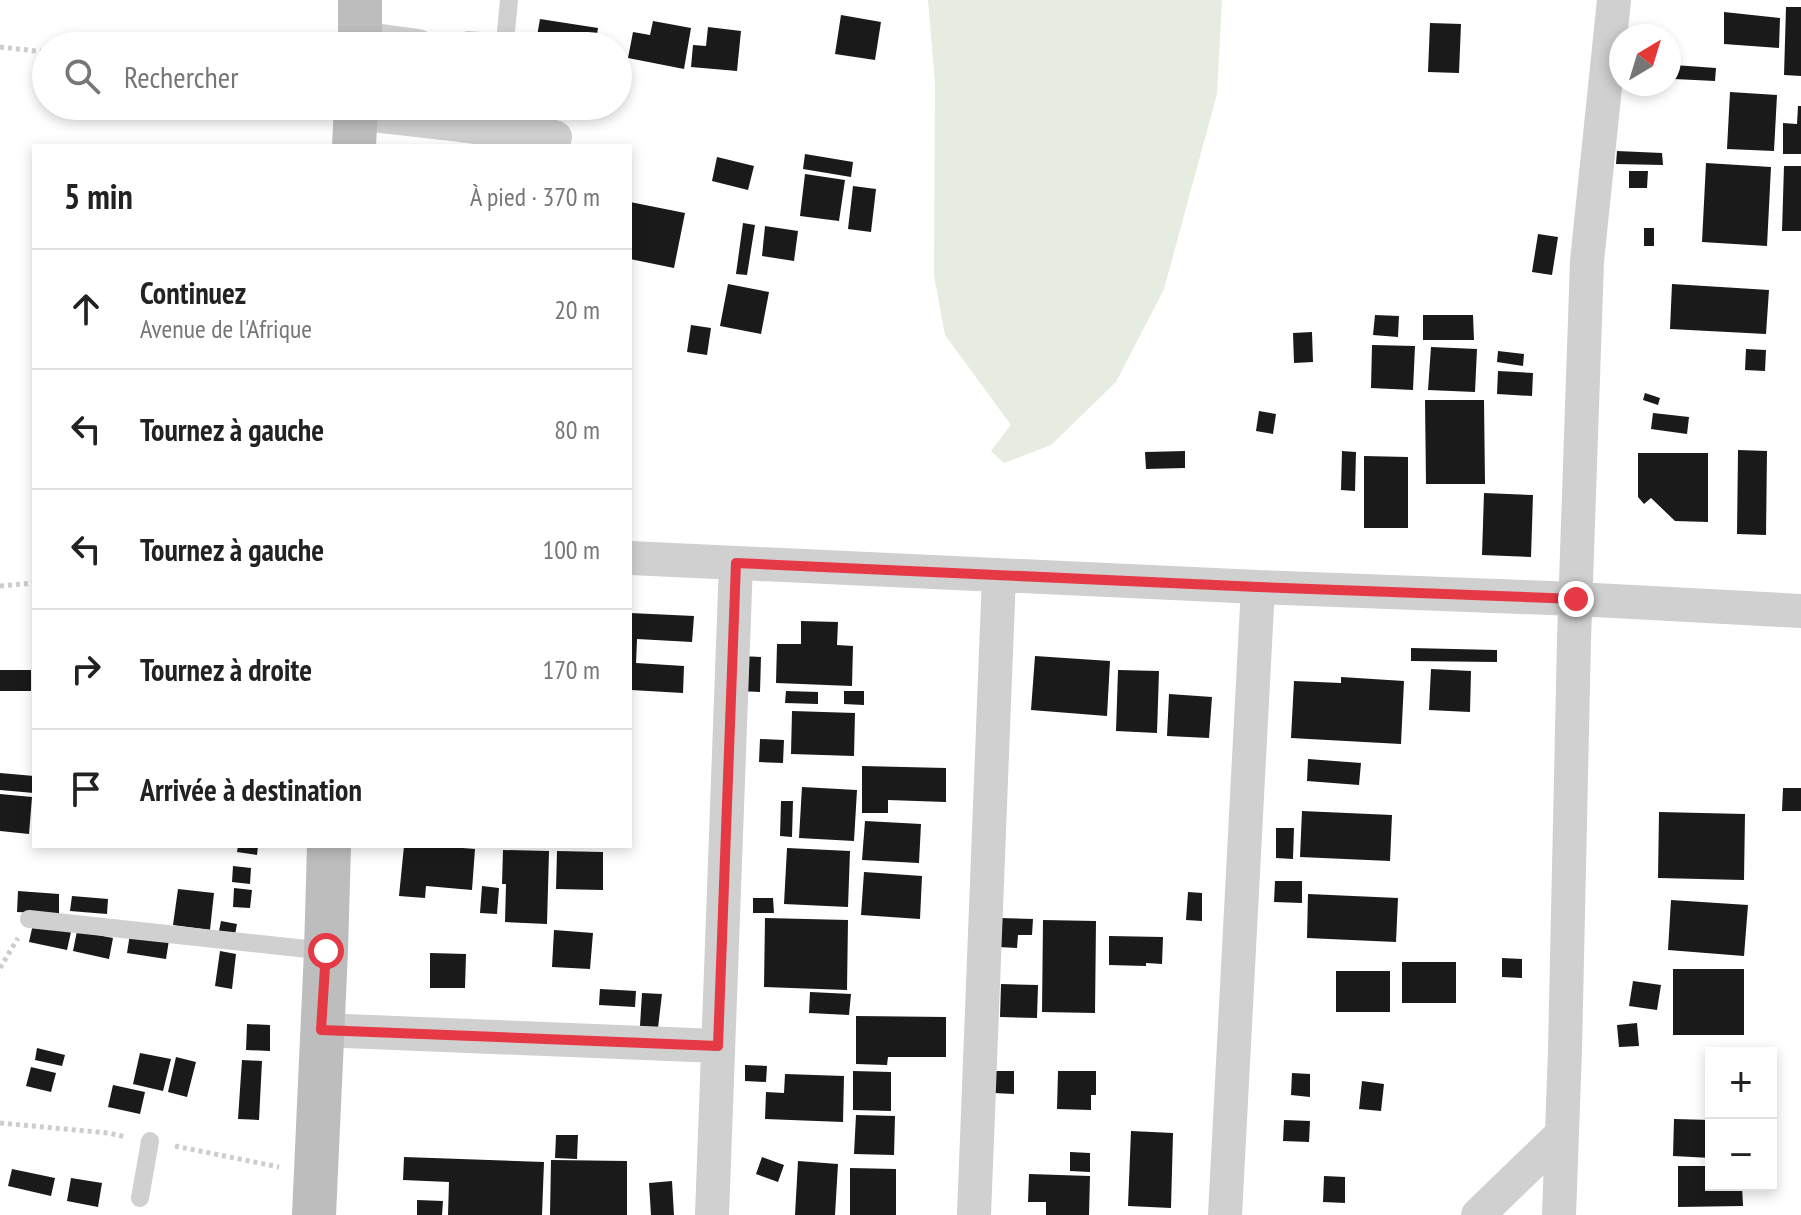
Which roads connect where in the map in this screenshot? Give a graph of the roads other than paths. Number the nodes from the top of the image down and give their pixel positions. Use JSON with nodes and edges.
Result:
{"nodes":[{"id":1,"x":509,"y":0,"type":"edge"},
{"id":2,"x":1614,"y":0,"type":"edge"},
{"id":3,"x":506,"y":32,"type":"edge"},
{"id":4,"x":381,"y":120,"type":"edge"},
{"id":5,"x":469,"y":120,"type":"edge"},
{"id":6,"x":356,"y":122,"type":"edge"},
{"id":7,"x":555,"y":137,"type":"dead end"},
{"id":8,"x":632,"y":558,"type":"edge"},
{"id":9,"x":736,"y":563,"type":"junction"},
{"id":10,"x":999,"y":575,"type":"junction"},
{"id":11,"x":1258,"y":587,"type":"junction"},
{"id":12,"x":1576,"y":599,"type":"junction"},
{"id":13,"x":1801,"y":611,"type":"edge"},
{"id":14,"x":329,"y":848,"type":"edge"},
{"id":15,"x":29,"y":919,"type":"dead end"},
{"id":16,"x":326,"y":951,"type":"junction"},
{"id":17,"x":321,"y":1030,"type":"junction"},
{"id":18,"x":718,"y":1046,"type":"junction"},
{"id":19,"x":1562,"y":1134,"type":"junction"},
{"id":20,"x":150,"y":1141,"type":"dead end"},
{"id":21,"x":140,"y":1198,"type":"dead end"},
{"id":22,"x":314,"y":1215,"type":"edge"},
{"id":23,"x":712,"y":1215,"type":"edge"},
{"id":24,"x":974,"y":1215,"type":"edge"},
{"id":25,"x":1225,"y":1215,"type":"edge"},
{"id":26,"x":1478,"y":1215,"type":"edge"},
{"id":27,"x":1559,"y":1215,"type":"edge"}],
"edges":[{"from":1,"to":3,"type":"lane"},
{"from":2,"to":12,"type":"street"},
{"from":4,"to":6,"type":"street"},
{"from":5,"to":7,"type":"street"},
{"from":8,"to":9,"type":"street"},
{"from":9,"to":10,"type":"street"},
{"from":9,"to":18,"type":"street"},
{"from":10,"to":11,"type":"street"},
{"from":10,"to":24,"type":"street"},
{"from":11,"to":12,"type":"street"},
{"from":11,"to":25,"type":"street"},
{"from":12,"to":13,"type":"street"},
{"from":12,"to":19,"type":"street"},
{"from":14,"to":16,"type":"main road"},
{"from":15,"to":16,"type":"lane"},
{"from":16,"to":17,"type":"main road"},
{"from":17,"to":18,"type":"street"},
{"from":17,"to":22,"type":"main road"},
{"from":18,"to":23,"type":"street"},
{"from":19,"to":26,"type":"street"},
{"from":19,"to":27,"type":"street"},
{"from":20,"to":21,"type":"lane"}]}
